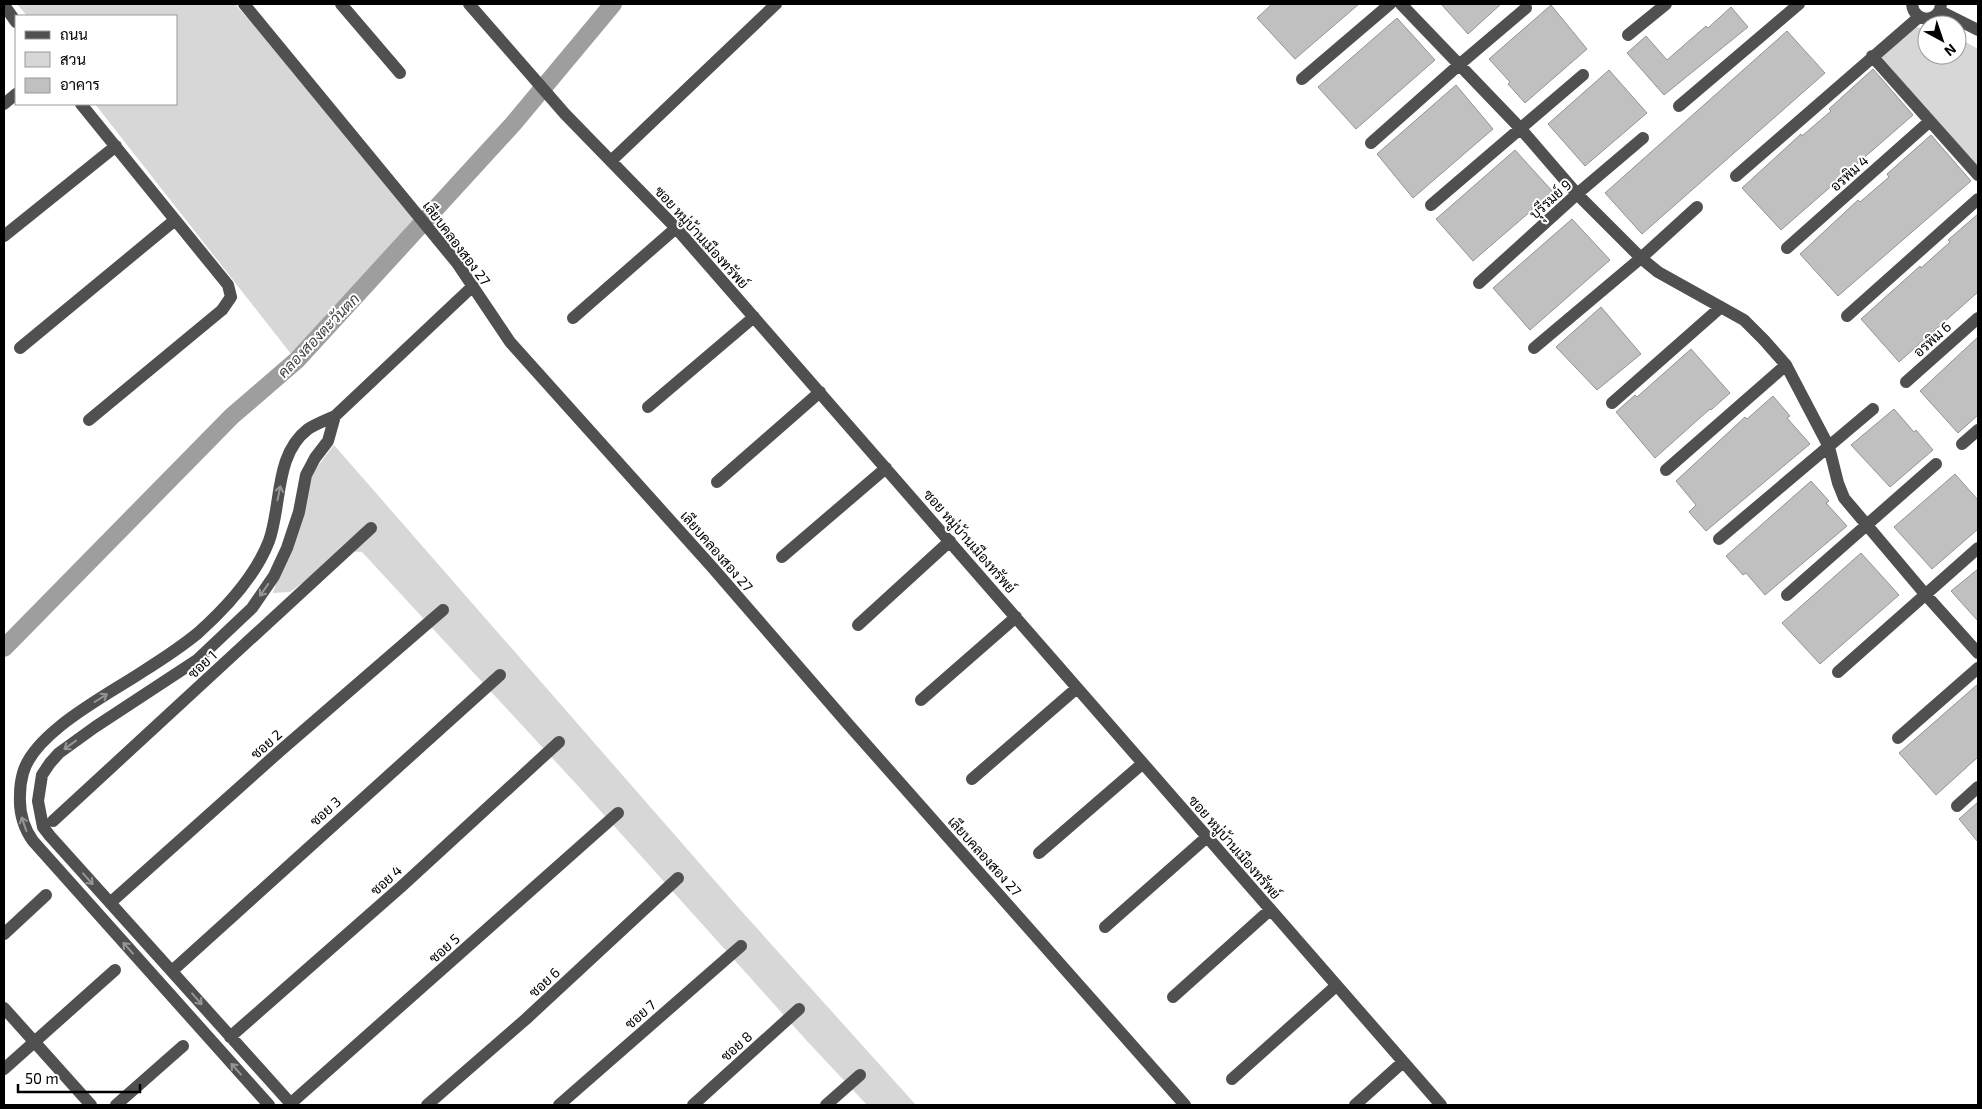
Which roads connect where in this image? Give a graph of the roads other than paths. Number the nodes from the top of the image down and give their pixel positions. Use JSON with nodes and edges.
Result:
{"nodes":[{"id":1,"x":244,"y":4,"type":"edge"},
{"id":2,"x":341,"y":4,"type":"edge"},
{"id":3,"x":469,"y":4,"type":"edge"},
{"id":4,"x":776,"y":4,"type":"edge"},
{"id":5,"x":1390,"y":4,"type":"edge"},
{"id":6,"x":1401,"y":4,"type":"edge"},
{"id":7,"x":1666,"y":4,"type":"edge"},
{"id":8,"x":1799,"y":4,"type":"edge"},
{"id":9,"x":1912,"y":4,"type":"edge"},
{"id":10,"x":4,"y":5,"type":"edge"},
{"id":11,"x":1941,"y":7,"type":"edge"},
{"id":12,"x":1526,"y":8,"type":"dead end"},
{"id":13,"x":1917,"y":15,"type":"edge"},
{"id":14,"x":1917,"y":19,"type":"edge"},
{"id":15,"x":15,"y":21,"type":"edge"},
{"id":16,"x":1978,"y":30,"type":"edge"},
{"id":17,"x":1628,"y":35,"type":"dead end"},
{"id":18,"x":1872,"y":56,"type":"junction"},
{"id":19,"x":1460,"y":64,"type":"junction"},
{"id":20,"x":400,"y":73,"type":"dead end"},
{"id":21,"x":1583,"y":75,"type":"dead end"},
{"id":22,"x":1302,"y":79,"type":"dead end"},
{"id":23,"x":15,"y":95,"type":"edge"},
{"id":24,"x":4,"y":104,"type":"edge"},
{"id":25,"x":82,"y":105,"type":"edge"},
{"id":26,"x":1678,"y":106,"type":"dead end"},
{"id":27,"x":1930,"y":121,"type":"junction"},
{"id":28,"x":1520,"y":128,"type":"junction"},
{"id":29,"x":1643,"y":138,"type":"dead end"},
{"id":30,"x":1372,"y":143,"type":"dead end"},
{"id":31,"x":116,"y":146,"type":"junction"},
{"id":32,"x":611,"y":161,"type":"junction"},
{"id":33,"x":1978,"y":175,"type":"edge"},
{"id":34,"x":1736,"y":176,"type":"dead end"},
{"id":35,"x":1577,"y":194,"type":"junction"},
{"id":36,"x":1978,"y":198,"type":"edge"},
{"id":37,"x":1431,"y":206,"type":"dead end"},
{"id":38,"x":1697,"y":207,"type":"dead end"},
{"id":39,"x":175,"y":220,"type":"junction"},
{"id":40,"x":676,"y":228,"type":"junction"},
{"id":41,"x":4,"y":236,"type":"edge"},
{"id":42,"x":1787,"y":248,"type":"dead end"},
{"id":43,"x":1641,"y":258,"type":"junction"},
{"id":44,"x":1479,"y":283,"type":"dead end"},
{"id":45,"x":473,"y":286,"type":"junction"},
{"id":46,"x":1721,"y":307,"type":"junction"},
{"id":47,"x":1847,"y":316,"type":"dead end"},
{"id":48,"x":754,"y":317,"type":"junction"},
{"id":49,"x":573,"y":318,"type":"dead end"},
{"id":50,"x":1978,"y":318,"type":"edge"},
{"id":51,"x":20,"y":348,"type":"dead end"},
{"id":52,"x":1534,"y":348,"type":"dead end"},
{"id":53,"x":1786,"y":365,"type":"junction"},
{"id":54,"x":1906,"y":382,"type":"dead end"},
{"id":55,"x":820,"y":392,"type":"junction"},
{"id":56,"x":1612,"y":403,"type":"dead end"},
{"id":57,"x":648,"y":407,"type":"dead end"},
{"id":58,"x":1872,"y":409,"type":"dead end"},
{"id":59,"x":335,"y":416,"type":"junction"},
{"id":60,"x":89,"y":420,"type":"dead end"},
{"id":61,"x":1978,"y":430,"type":"edge"},
{"id":62,"x":1962,"y":444,"type":"dead end"},
{"id":63,"x":1830,"y":447,"type":"junction"},
{"id":64,"x":1936,"y":464,"type":"dead end"},
{"id":65,"x":886,"y":468,"type":"junction"},
{"id":66,"x":1666,"y":470,"type":"dead end"},
{"id":67,"x":717,"y":482,"type":"dead end"},
{"id":68,"x":1867,"y":525,"type":"junction"},
{"id":69,"x":371,"y":528,"type":"dead end"},
{"id":70,"x":1720,"y":539,"type":"dead end"},
{"id":71,"x":269,"y":541,"type":"junction"},
{"id":72,"x":950,"y":541,"type":"junction"},
{"id":73,"x":287,"y":548,"type":"junction"},
{"id":74,"x":1978,"y":548,"type":"edge"},
{"id":75,"x":782,"y":557,"type":"dead end"},
{"id":76,"x":1925,"y":594,"type":"junction"},
{"id":77,"x":1787,"y":595,"type":"dead end"},
{"id":78,"x":443,"y":610,"type":"dead end"},
{"id":79,"x":1016,"y":617,"type":"junction"},
{"id":80,"x":858,"y":625,"type":"dead end"},
{"id":81,"x":172,"y":652,"type":"junction"},
{"id":82,"x":1978,"y":653,"type":"edge"},
{"id":83,"x":197,"y":660,"type":"junction"},
{"id":84,"x":1978,"y":668,"type":"edge"},
{"id":85,"x":182,"y":669,"type":"junction"},
{"id":86,"x":1838,"y":672,"type":"dead end"},
{"id":87,"x":500,"y":674,"type":"dead end"},
{"id":88,"x":212,"y":676,"type":"junction"},
{"id":89,"x":1077,"y":688,"type":"junction"},
{"id":90,"x":921,"y":700,"type":"dead end"},
{"id":91,"x":1898,"y":738,"type":"dead end"},
{"id":92,"x":559,"y":742,"type":"dead end"},
{"id":93,"x":1142,"y":764,"type":"junction"},
{"id":94,"x":972,"y":779,"type":"dead end"},
{"id":95,"x":1978,"y":788,"type":"edge"},
{"id":96,"x":1957,"y":806,"type":"dead end"},
{"id":97,"x":618,"y":813,"type":"dead end"},
{"id":98,"x":53,"y":821,"type":"dead end"},
{"id":99,"x":1206,"y":837,"type":"junction"},
{"id":100,"x":1039,"y":853,"type":"dead end"},
{"id":101,"x":678,"y":878,"type":"dead end"},
{"id":102,"x":46,"y":895,"type":"dead end"},
{"id":103,"x":110,"y":904,"type":"junction"},
{"id":104,"x":1270,"y":910,"type":"junction"},
{"id":105,"x":1105,"y":926,"type":"dead end"},
{"id":106,"x":4,"y":934,"type":"edge"},
{"id":107,"x":741,"y":946,"type":"dead end"},
{"id":108,"x":115,"y":970,"type":"dead end"},
{"id":109,"x":172,"y":971,"type":"junction"},
{"id":110,"x":1336,"y":986,"type":"junction"},
{"id":111,"x":1173,"y":997,"type":"dead end"},
{"id":112,"x":4,"y":1008,"type":"edge"},
{"id":113,"x":799,"y":1009,"type":"dead end"},
{"id":114,"x":230,"y":1037,"type":"junction"},
{"id":115,"x":34,"y":1042,"type":"junction"},
{"id":116,"x":183,"y":1046,"type":"dead end"},
{"id":117,"x":1403,"y":1062,"type":"junction"},
{"id":118,"x":4,"y":1069,"type":"edge"},
{"id":119,"x":860,"y":1075,"type":"dead end"},
{"id":120,"x":1232,"y":1079,"type":"dead end"},
{"id":121,"x":91,"y":1105,"type":"edge"},
{"id":122,"x":116,"y":1105,"type":"edge"},
{"id":123,"x":269,"y":1105,"type":"edge"},
{"id":124,"x":291,"y":1105,"type":"edge"},
{"id":125,"x":427,"y":1105,"type":"edge"},
{"id":126,"x":559,"y":1105,"type":"edge"},
{"id":127,"x":693,"y":1105,"type":"edge"},
{"id":128,"x":826,"y":1105,"type":"edge"},
{"id":129,"x":1185,"y":1105,"type":"edge"},
{"id":130,"x":1355,"y":1105,"type":"edge"},
{"id":131,"x":1441,"y":1105,"type":"edge"}],
"edges":[{"from":1,"to":45,"type":"street","name":"เลียบคลองสอง 27"},
{"from":2,"to":20,"type":"street"},
{"from":3,"to":32,"type":"street","name":"ซอย หมู่บ้านเมืองทรัพย์"},
{"from":4,"to":32,"type":"street"},
{"from":5,"to":22,"type":"street"},
{"from":6,"to":19,"type":"street"},
{"from":7,"to":17,"type":"street"},
{"from":8,"to":26,"type":"street"},
{"from":9,"to":13,"type":"street"},
{"from":10,"to":15,"type":"street"},
{"from":11,"to":16,"type":"street"},
{"from":12,"to":19,"type":"street"},
{"from":14,"to":18,"type":"street"},
{"from":18,"to":27,"type":"street"},
{"from":18,"to":34,"type":"street"},
{"from":19,"to":28,"type":"street"},
{"from":19,"to":30,"type":"street"},
{"from":21,"to":28,"type":"street"},
{"from":23,"to":24,"type":"street"},
{"from":25,"to":31,"type":"street"},
{"from":27,"to":33,"type":"street"},
{"from":27,"to":42,"type":"street","name":"อรพิม 4"},
{"from":28,"to":35,"type":"street"},
{"from":28,"to":37,"type":"street"},
{"from":29,"to":35,"type":"street","name":"บุุรีรมย์ 9"},
{"from":31,"to":39,"type":"street"},
{"from":31,"to":41,"type":"street"},
{"from":32,"to":40,"type":"street","name":"ซอย หมู่บ้านเมืองทรัพย์"},
{"from":35,"to":43,"type":"street"},
{"from":35,"to":44,"type":"street","name":"บุุรีรมย์ 9"},
{"from":36,"to":47,"type":"street"},
{"from":38,"to":43,"type":"street"},
{"from":39,"to":51,"type":"street"},
{"from":39,"to":60,"type":"street"},
{"from":40,"to":48,"type":"street","name":"ซอย หมู่บ้านเมืองทรัพย์"},
{"from":40,"to":49,"type":"street"},
{"from":43,"to":46,"type":"street"},
{"from":43,"to":52,"type":"street"},
{"from":45,"to":59,"type":"street"},
{"from":45,"to":129,"type":"street","name":"เลียบคลองสอง 27"},
{"from":46,"to":53,"type":"street"},
{"from":46,"to":56,"type":"street"},
{"from":48,"to":55,"type":"street","name":"ซอย หมู่บ้านเมืองทรัพย์"},
{"from":48,"to":57,"type":"street"},
{"from":50,"to":54,"type":"street","name":"อรพิม 6"},
{"from":53,"to":63,"type":"street"},
{"from":53,"to":66,"type":"street"},
{"from":55,"to":65,"type":"street","name":"ซอย หมู่บ้านเมืองทรัพย์"},
{"from":55,"to":67,"type":"street"},
{"from":58,"to":63,"type":"street"},
{"from":71,"to":59,"type":"street","one_way":true},
{"from":59,"to":73,"type":"street"},
{"from":61,"to":62,"type":"street"},
{"from":63,"to":68,"type":"street"},
{"from":63,"to":70,"type":"street"},
{"from":64,"to":68,"type":"street"},
{"from":65,"to":72,"type":"street","name":"ซอย หมู่บ้านเมืองทรัพย์"},
{"from":65,"to":75,"type":"street"},
{"from":68,"to":76,"type":"street"},
{"from":68,"to":77,"type":"street"},
{"from":69,"to":88,"type":"street","name":"ซอย 1"},
{"from":71,"to":73,"type":"street"},
{"from":71,"to":81,"type":"street"},
{"from":72,"to":79,"type":"street","name":"ซอย หมู่บ้านเมืองทรัพย์"},
{"from":72,"to":80,"type":"street"},
{"from":73,"to":83,"type":"street","one_way":true},
{"from":74,"to":76,"type":"street"},
{"from":76,"to":82,"type":"street"},
{"from":76,"to":86,"type":"street"},
{"from":78,"to":103,"type":"street","name":"ซอย 2"},
{"from":79,"to":89,"type":"street","name":"ซอย หมู่บ้านเมืองทรัพย์"},
{"from":79,"to":90,"type":"street"},
{"from":81,"to":85,"type":"street"},
{"from":123,"to":81,"type":"street","one_way":true},
{"from":83,"to":85,"type":"street"},
{"from":83,"to":88,"type":"street"},
{"from":84,"to":91,"type":"street"},
{"from":85,"to":103,"type":"street","one_way":true},
{"from":87,"to":109,"type":"street","name":"ซอย 3"},
{"from":88,"to":98,"type":"street","name":"ซอย 1"},
{"from":89,"to":93,"type":"street","name":"ซอย หมู่บ้านเมืองทรัพย์"},
{"from":89,"to":94,"type":"street"},
{"from":92,"to":114,"type":"street","name":"ซอย 4"},
{"from":93,"to":99,"type":"street","name":"ซอย หมู่บ้านเมืองทรัพย์"},
{"from":93,"to":100,"type":"street"},
{"from":95,"to":96,"type":"street"},
{"from":97,"to":124,"type":"street","name":"ซอย 5"},
{"from":99,"to":104,"type":"street","name":"ซอย หมู่บ้านเมืองทรัพย์"},
{"from":99,"to":105,"type":"street"},
{"from":101,"to":125,"type":"street","name":"ซอย 6"},
{"from":102,"to":106,"type":"street"},
{"from":103,"to":109,"type":"street"},
{"from":104,"to":110,"type":"street","name":"ซอย หมู่บ้านเมืองทรัพย์"},
{"from":104,"to":111,"type":"street"},
{"from":107,"to":126,"type":"street","name":"ซอย 7"},
{"from":108,"to":115,"type":"street"},
{"from":109,"to":114,"type":"street","one_way":true},
{"from":110,"to":117,"type":"street","name":"ซอย หมู่บ้านเมืองทรัพย์"},
{"from":110,"to":120,"type":"street"},
{"from":112,"to":115,"type":"street"},
{"from":113,"to":127,"type":"street","name":"ซอย 8"},
{"from":114,"to":124,"type":"street"},
{"from":115,"to":118,"type":"street"},
{"from":115,"to":121,"type":"street"},
{"from":116,"to":122,"type":"street"},
{"from":117,"to":130,"type":"street"},
{"from":117,"to":131,"type":"street","name":"ซอย หมู่บ้านเมืองทรัพย์"},
{"from":119,"to":128,"type":"street"}]}
